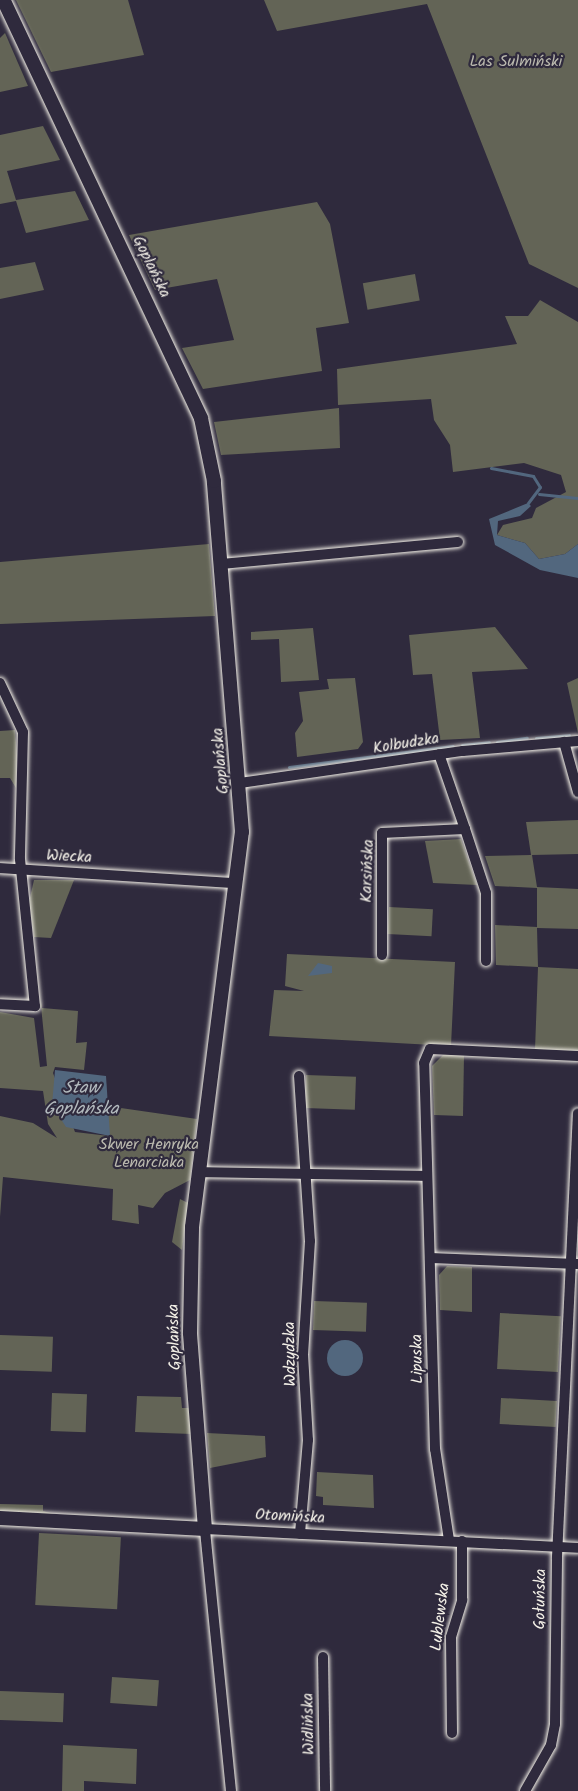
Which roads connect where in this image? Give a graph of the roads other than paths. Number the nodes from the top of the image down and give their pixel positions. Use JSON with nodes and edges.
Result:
{"nodes":[{"id":1,"x":3,"y":0,"type":"edge"},
{"id":2,"x":458,"y":542,"type":"dead end"},
{"id":3,"x":221,"y":564,"type":"junction"},
{"id":4,"x":0,"y":683,"type":"edge"},
{"id":5,"x":578,"y":741,"type":"edge"},
{"id":6,"x":564,"y":742,"type":"junction"},
{"id":7,"x":439,"y":754,"type":"junction"},
{"id":8,"x":240,"y":783,"type":"junction"},
{"id":9,"x":578,"y":792,"type":"edge"},
{"id":10,"x":465,"y":829,"type":"junction"},
{"id":11,"x":0,"y":868,"type":"edge"},
{"id":12,"x":23,"y":870,"type":"junction"},
{"id":13,"x":235,"y":883,"type":"junction"},
{"id":14,"x":382,"y":955,"type":"dead end"},
{"id":15,"x":486,"y":961,"type":"dead end"},
{"id":16,"x":0,"y":1004,"type":"edge"},
{"id":17,"x":578,"y":1056,"type":"edge"},
{"id":18,"x":299,"y":1076,"type":"dead end"},
{"id":19,"x":578,"y":1113,"type":"edge"},
{"id":20,"x":198,"y":1172,"type":"junction"},
{"id":21,"x":304,"y":1173,"type":"junction"},
{"id":22,"x":426,"y":1176,"type":"junction"},
{"id":23,"x":576,"y":1190,"type":"edge"},
{"id":24,"x":430,"y":1258,"type":"junction"},
{"id":25,"x":574,"y":1264,"type":"edge"},
{"id":26,"x":565,"y":1401,"type":"junction"},
{"id":27,"x":578,"y":1402,"type":"edge"},
{"id":28,"x":0,"y":1518,"type":"edge"},
{"id":29,"x":205,"y":1529,"type":"junction"},
{"id":30,"x":300,"y":1534,"type":"junction"},
{"id":31,"x":449,"y":1540,"type":"junction"},
{"id":32,"x":462,"y":1541,"type":"junction"},
{"id":33,"x":558,"y":1546,"type":"junction"},
{"id":34,"x":578,"y":1548,"type":"edge"},
{"id":35,"x":323,"y":1657,"type":"dead end"},
{"id":36,"x":452,"y":1733,"type":"dead end"},
{"id":37,"x":231,"y":1791,"type":"edge"},
{"id":38,"x":325,"y":1791,"type":"edge"},
{"id":39,"x":525,"y":1791,"type":"edge"}],
"edges":[{"from":1,"to":3,"type":"street","name":"Goplańska"},
{"from":2,"to":3,"type":"street"},
{"from":3,"to":8,"type":"street","name":"Goplańska"},
{"from":4,"to":12,"type":"street"},
{"from":5,"to":6,"type":"street","name":"Kolbudzka"},
{"from":6,"to":7,"type":"street","name":"Kolbudzka"},
{"from":6,"to":9,"type":"street"},
{"from":7,"to":8,"type":"street","name":"Kolbudzka"},
{"from":7,"to":10,"type":"street"},
{"from":8,"to":13,"type":"street","name":"Goplańska"},
{"from":10,"to":14,"type":"street","name":"Karsińska"},
{"from":10,"to":15,"type":"street"},
{"from":11,"to":12,"type":"street","name":"Wiecka"},
{"from":12,"to":13,"type":"street","name":"Wiecka"},
{"from":12,"to":16,"type":"street"},
{"from":13,"to":20,"type":"street","name":"Goplańska"},
{"from":17,"to":22,"type":"street","name":"Lipuska"},
{"from":18,"to":21,"type":"street","name":"Wdzydzka"},
{"from":19,"to":23,"type":"street","name":"Gołuńska"},
{"from":20,"to":21,"type":"street"},
{"from":20,"to":29,"type":"street","name":"Goplańska"},
{"from":21,"to":22,"type":"street"},
{"from":21,"to":30,"type":"street","name":"Wdzydzka"},
{"from":22,"to":24,"type":"street","name":"Lipuska"},
{"from":23,"to":25,"type":"street","name":"Gołuńska"},
{"from":24,"to":25,"type":"street"},
{"from":24,"to":31,"type":"street","name":"Lipuska"},
{"from":25,"to":26,"type":"street","name":"Gołuńska"},
{"from":26,"to":27,"type":"street"},
{"from":26,"to":33,"type":"street","name":"Gołuńska"},
{"from":28,"to":29,"type":"street","name":"Otomińska"},
{"from":29,"to":30,"type":"street","name":"Otomińska"},
{"from":29,"to":37,"type":"street","name":"Goplańska"},
{"from":30,"to":31,"type":"street","name":"Otomińska"},
{"from":31,"to":32,"type":"street","name":"Otomińska"},
{"from":32,"to":33,"type":"street","name":"Otomińska"},
{"from":32,"to":36,"type":"street","name":"Lublewska"},
{"from":33,"to":34,"type":"street","name":"Otomińska"},
{"from":33,"to":39,"type":"street","name":"Gołuńska"},
{"from":35,"to":38,"type":"street","name":"Widlińska"}]}
